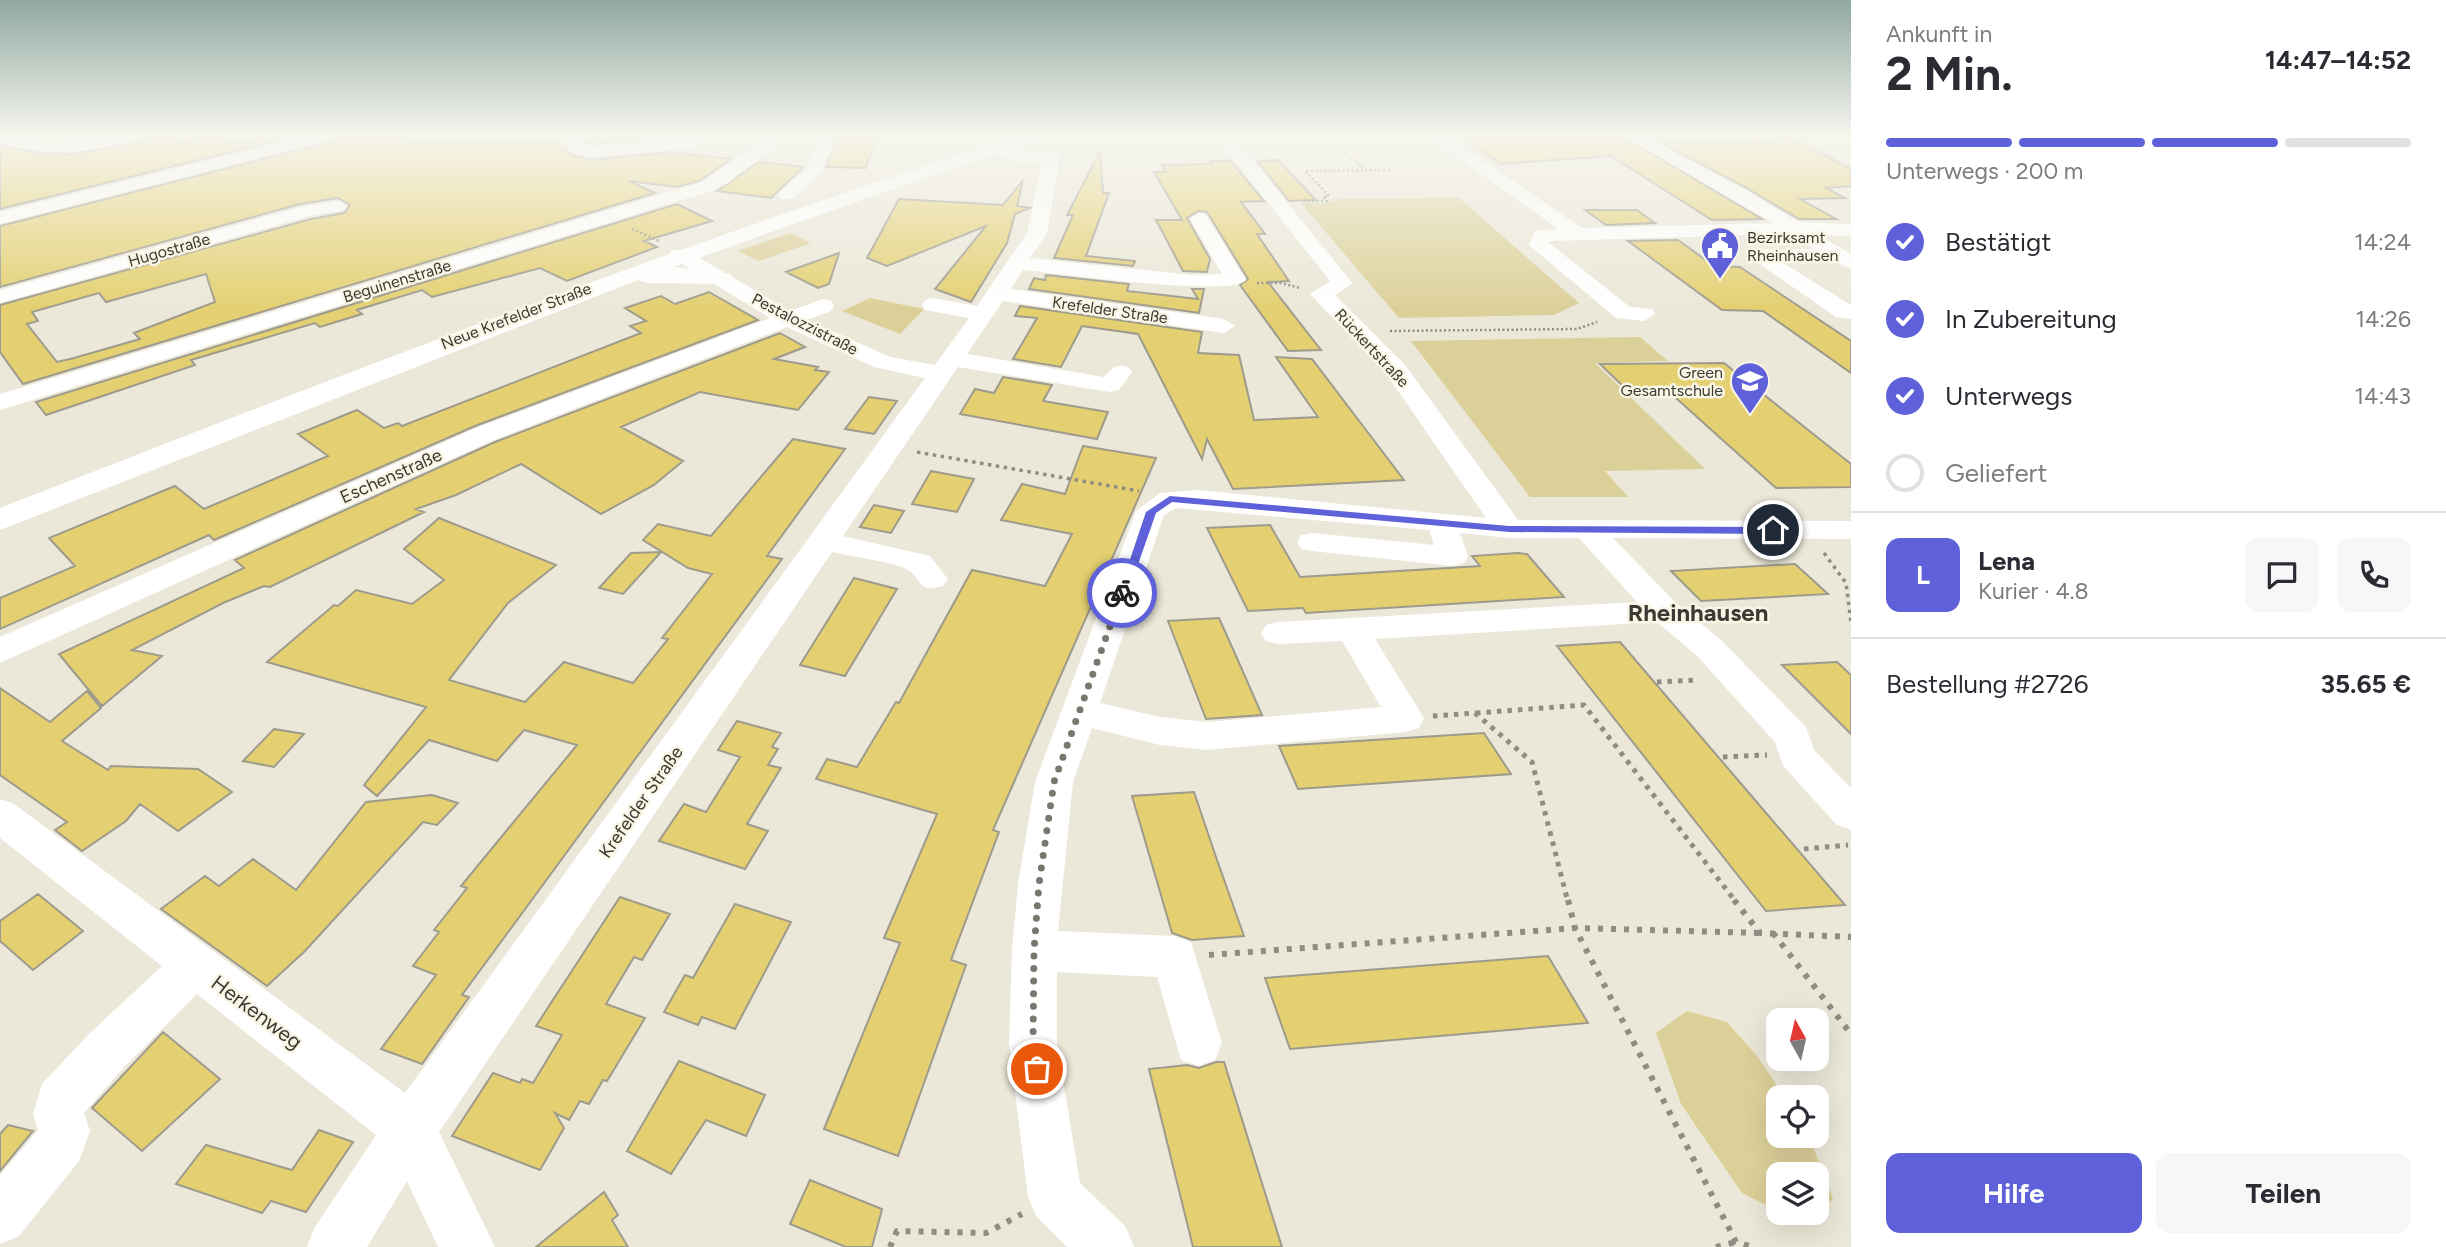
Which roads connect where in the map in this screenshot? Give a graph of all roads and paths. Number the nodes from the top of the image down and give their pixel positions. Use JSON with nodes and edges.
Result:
{"nodes":[{"id":1,"x":98,"y":193,"type":"edge"},
{"id":2,"x":683,"y":193,"type":"edge"},
{"id":3,"x":851,"y":193,"type":"edge"},
{"id":4,"x":1045,"y":193,"type":"edge"},
{"id":5,"x":1270,"y":193,"type":"edge"},
{"id":6,"x":1326,"y":193,"type":"edge"},
{"id":7,"x":1519,"y":193,"type":"edge"},
{"id":8,"x":1733,"y":193,"type":"edge"},
{"id":9,"x":1298,"y":202,"type":"dead end"},
{"id":10,"x":338,"y":206,"type":"dead end"},
{"id":11,"x":610,"y":216,"type":"junction"},
{"id":12,"x":0,"y":218,"type":"edge"},
{"id":13,"x":1199,"y":219,"type":"dead end"},
{"id":14,"x":1795,"y":228,"type":"junction"},
{"id":15,"x":1851,"y":230,"type":"edge"},
{"id":16,"x":1575,"y":232,"type":"junction"},
{"id":17,"x":706,"y":244,"type":"junction"},
{"id":18,"x":679,"y":254,"type":"junction"},
{"id":19,"x":1844,"y":258,"type":"edge"},
{"id":20,"x":1017,"y":263,"type":"junction"},
{"id":21,"x":721,"y":279,"type":"junction"},
{"id":22,"x":1236,"y":280,"type":"junction"},
{"id":23,"x":600,"y":284,"type":"junction"},
{"id":24,"x":997,"y":294,"type":"junction"},
{"id":25,"x":1321,"y":294,"type":"junction"},
{"id":26,"x":0,"y":297,"type":"edge"},
{"id":27,"x":933,"y":305,"type":"dead end"},
{"id":28,"x":823,"y":306,"type":"dead end"},
{"id":29,"x":1851,"y":312,"type":"edge"},
{"id":30,"x":1634,"y":313,"type":"joint"},
{"id":31,"x":983,"y":314,"type":"junction"},
{"id":32,"x":790,"y":320,"type":"junction"},
{"id":33,"x":1224,"y":326,"type":"dead end"},
{"id":34,"x":1361,"y":332,"type":"junction"},
{"id":35,"x":945,"y":366,"type":"junction"},
{"id":36,"x":1121,"y":372,"type":"dead end"},
{"id":37,"x":1,"y":401,"type":"edge"},
{"id":38,"x":894,"y":442,"type":"junction"},
{"id":39,"x":1180,"y":495,"type":"junction"},
{"id":40,"x":0,"y":520,"type":"edge"},
{"id":41,"x":1442,"y":524,"type":"junction"},
{"id":42,"x":1509,"y":529,"type":"junction"},
{"id":43,"x":1801,"y":530,"type":"junction"},
{"id":44,"x":1851,"y":530,"type":"edge"},
{"id":45,"x":1589,"y":531,"type":"junction"},
{"id":46,"x":824,"y":541,"type":"junction"},
{"id":47,"x":1311,"y":542,"type":"dead end"},
{"id":48,"x":932,"y":579,"type":"dead end"},
{"id":49,"x":1664,"y":611,"type":"junction"},
{"id":50,"x":1851,"y":622,"type":"edge"},
{"id":51,"x":1353,"y":629,"type":"junction"},
{"id":52,"x":1278,"y":634,"type":"dead end"},
{"id":53,"x":0,"y":651,"type":"edge"},
{"id":54,"x":1079,"y":711,"type":"junction"},
{"id":55,"x":1475,"y":713,"type":"junction"},
{"id":56,"x":1406,"y":719,"type":"junction"},
{"id":57,"x":1796,"y":756,"type":"junction"},
{"id":58,"x":1723,"y":757,"type":"dead end"},
{"id":59,"x":1851,"y":814,"type":"edge"},
{"id":60,"x":0,"y":815,"type":"edge"},
{"id":61,"x":1851,"y":845,"type":"edge"},
{"id":62,"x":1804,"y":849,"type":"dead end"},
{"id":63,"x":1575,"y":928,"type":"junction"},
{"id":64,"x":1760,"y":933,"type":"junction"},
{"id":65,"x":1773,"y":933,"type":"junction"},
{"id":66,"x":1851,"y":937,"type":"edge"},
{"id":67,"x":1034,"y":950,"type":"junction"},
{"id":68,"x":1175,"y":957,"type":"junction"},
{"id":69,"x":195,"y":965,"type":"junction"},
{"id":70,"x":1851,"y":1034,"type":"edge"},
{"id":71,"x":1198,"y":1042,"type":"dead end"},
{"id":72,"x":410,"y":1129,"type":"junction"},
{"id":73,"x":1055,"y":1197,"type":"junction"},
{"id":74,"x":0,"y":1217,"type":"edge"},
{"id":75,"x":1736,"y":1242,"type":"junction"},
{"id":76,"x":335,"y":1247,"type":"edge"},
{"id":77,"x":467,"y":1247,"type":"edge"},
{"id":78,"x":890,"y":1247,"type":"edge"},
{"id":79,"x":1106,"y":1247,"type":"edge"},
{"id":80,"x":1716,"y":1247,"type":"edge"},
{"id":81,"x":1752,"y":1247,"type":"edge"}],
"edges":[{"from":1,"to":12,"type":"street"},
{"from":2,"to":11,"type":"street","name":"Beguinenstraße"},
{"from":3,"to":17,"type":"main road","name":"Neue Krefelder Straße"},
{"from":4,"to":20,"type":"street","name":"Krefelder Straße"},
{"from":5,"to":25,"type":"street","name":"Rückertstraße"},
{"from":6,"to":9,"type":"path"},
{"from":7,"to":16,"type":"street"},
{"from":8,"to":14,"type":"street"},
{"from":10,"to":26,"type":"street","name":"Hugostraße"},
{"from":11,"to":17,"type":"path"},
{"from":11,"to":37,"type":"street","name":"Beguinenstraße"},
{"from":13,"to":22,"type":"street"},
{"from":14,"to":15,"type":"street"},
{"from":14,"to":16,"type":"street"},
{"from":14,"to":19,"type":"street"},
{"from":16,"to":30,"type":"street"},
{"from":17,"to":18,"type":"main road","name":"Neue Krefelder Straße"},
{"from":18,"to":21,"type":"street","name":"Pestalozzistraße"},
{"from":18,"to":23,"type":"main road","name":"Neue Krefelder Straße"},
{"from":19,"to":29,"type":"street"},
{"from":20,"to":22,"type":"street","name":"Krefelder Straße"},
{"from":20,"to":24,"type":"street","name":"Krefelder Straße"},
{"from":21,"to":23,"type":"main road"},
{"from":21,"to":32,"type":"street","name":"Pestalozzistraße"},
{"from":22,"to":25,"type":"path"},
{"from":23,"to":40,"type":"main road","name":"Neue Krefelder Straße"},
{"from":24,"to":31,"type":"street","name":"Krefelder Straße"},
{"from":24,"to":33,"type":"street","name":"Krefelder Straße"},
{"from":25,"to":34,"type":"street","name":"Rückertstraße"},
{"from":27,"to":31,"type":"street"},
{"from":28,"to":32,"type":"street","name":"Eschenstraße"},
{"from":30,"to":34,"type":"path"},
{"from":31,"to":35,"type":"street","name":"Krefelder Straße"},
{"from":32,"to":35,"type":"street","name":"Pestalozzistraße"},
{"from":32,"to":53,"type":"street","name":"Eschenstraße"},
{"from":34,"to":42,"type":"street","name":"Rückertstraße"},
{"from":35,"to":36,"type":"street"},
{"from":35,"to":38,"type":"street","name":"Krefelder Straße"},
{"from":38,"to":39,"type":"path"},
{"from":38,"to":46,"type":"street","name":"Krefelder Straße"},
{"from":39,"to":41,"type":"street"},
{"from":39,"to":54,"type":"street"},
{"from":41,"to":42,"type":"street"},
{"from":41,"to":47,"type":"street"},
{"from":42,"to":45,"type":"street"},
{"from":43,"to":44,"type":"street"},
{"from":43,"to":45,"type":"street"},
{"from":43,"to":50,"type":"path"},
{"from":45,"to":49,"type":"street"},
{"from":46,"to":48,"type":"street"},
{"from":46,"to":72,"type":"street","name":"Krefelder Straße"},
{"from":49,"to":51,"type":"street"},
{"from":49,"to":57,"type":"street"},
{"from":51,"to":52,"type":"street"},
{"from":51,"to":56,"type":"street"},
{"from":54,"to":56,"type":"street"},
{"from":54,"to":67,"type":"street"},
{"from":55,"to":56,"type":"path"},
{"from":55,"to":63,"type":"path"},
{"from":55,"to":64,"type":"path"},
{"from":57,"to":58,"type":"path"},
{"from":57,"to":59,"type":"street"},
{"from":60,"to":69,"type":"street","name":"Herkenweg"},
{"from":61,"to":62,"type":"path"},
{"from":63,"to":64,"type":"path"},
{"from":63,"to":68,"type":"path"},
{"from":63,"to":75,"type":"path"},
{"from":64,"to":65,"type":"path"},
{"from":65,"to":66,"type":"path"},
{"from":65,"to":70,"type":"path"},
{"from":67,"to":68,"type":"street"},
{"from":67,"to":73,"type":"street"},
{"from":68,"to":71,"type":"street"},
{"from":69,"to":72,"type":"street","name":"Herkenweg"},
{"from":69,"to":74,"type":"street"},
{"from":72,"to":76,"type":"street","name":"Krefelder Straße"},
{"from":72,"to":77,"type":"street","name":"Herkenweg"},
{"from":73,"to":78,"type":"path"},
{"from":73,"to":79,"type":"street"},
{"from":75,"to":80,"type":"path"},
{"from":75,"to":81,"type":"path"}]}
